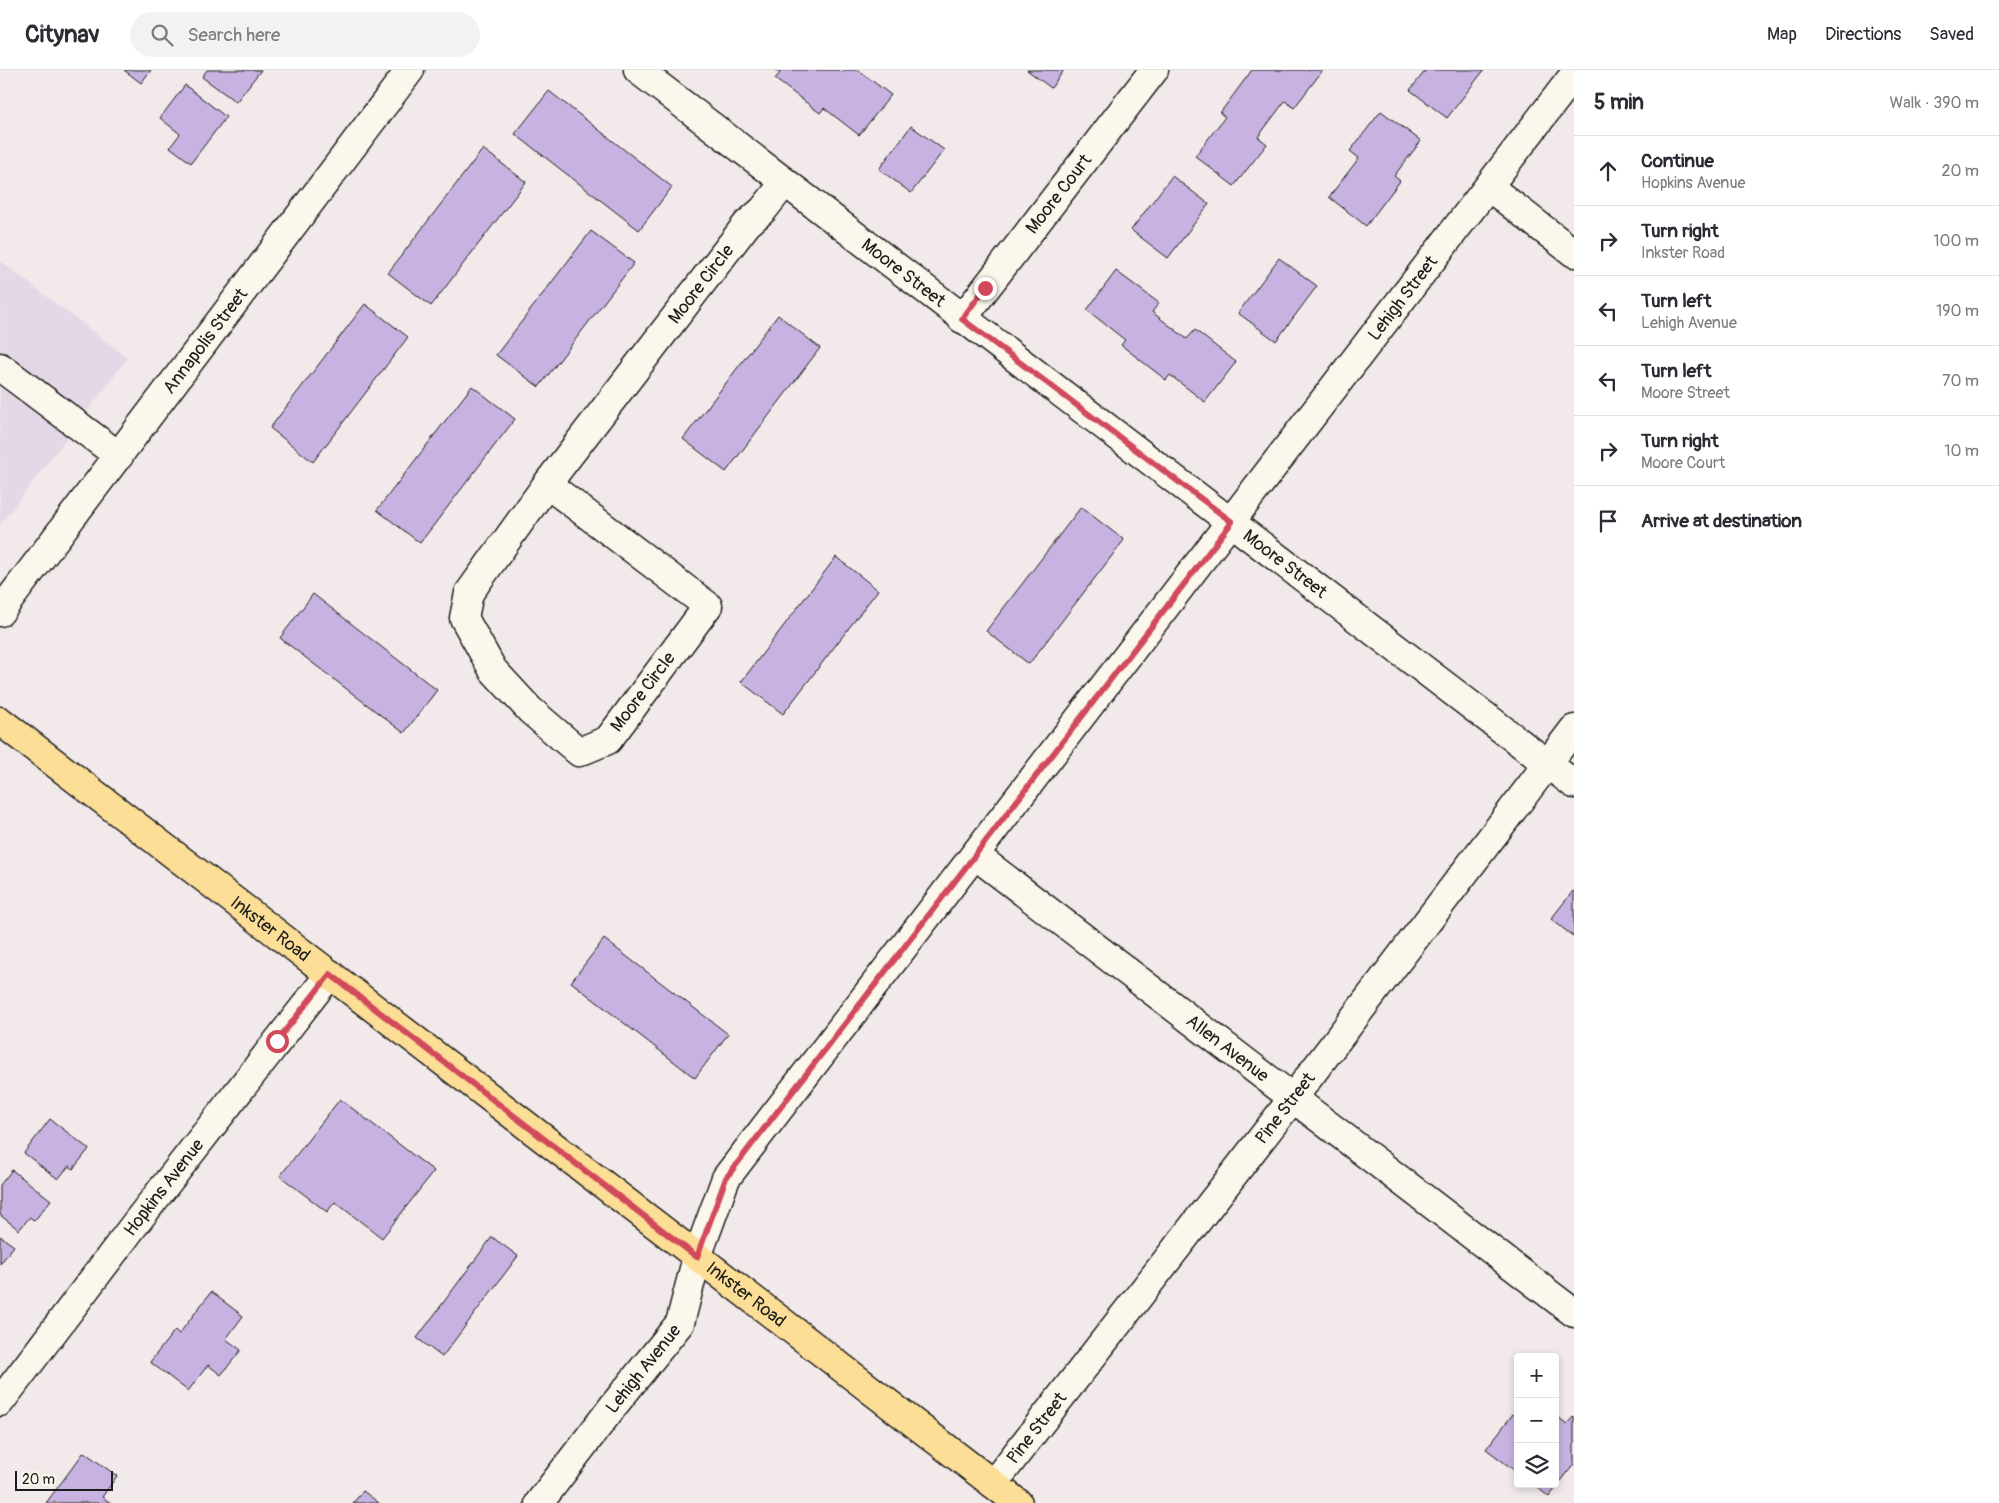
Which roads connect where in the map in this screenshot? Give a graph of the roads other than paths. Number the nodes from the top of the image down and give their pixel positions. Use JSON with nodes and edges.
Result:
{"nodes":[{"id":1,"x":410,"y":70,"type":"edge"},
{"id":2,"x":638,"y":70,"type":"edge"},
{"id":3,"x":1154,"y":70,"type":"edge"},
{"id":4,"x":1574,"y":75,"type":"edge"},
{"id":5,"x":785,"y":182,"type":"junction"},
{"id":6,"x":1489,"y":187,"type":"junction"},
{"id":7,"x":1574,"y":253,"type":"edge"},
{"id":8,"x":962,"y":319,"type":"junction"},
{"id":9,"x":5,"y":380,"type":"edge"},
{"id":10,"x":119,"y":456,"type":"junction"},
{"id":11,"x":547,"y":484,"type":"junction"},
{"id":12,"x":1232,"y":522,"type":"junction"},
{"id":13,"x":0,"y":612,"type":"edge"},
{"id":14,"x":0,"y":721,"type":"edge"},
{"id":15,"x":1574,"y":729,"type":"edge"},
{"id":16,"x":1548,"y":764,"type":"junction"},
{"id":17,"x":1574,"y":784,"type":"edge"},
{"id":18,"x":975,"y":855,"type":"junction"},
{"id":19,"x":330,"y":974,"type":"junction"},
{"id":20,"x":1293,"y":1098,"type":"junction"},
{"id":21,"x":697,"y":1257,"type":"junction"},
{"id":22,"x":1574,"y":1313,"type":"edge"},
{"id":23,"x":0,"y":1402,"type":"edge"},
{"id":24,"x":993,"y":1484,"type":"junction"},
{"id":25,"x":539,"y":1503,"type":"edge"},
{"id":26,"x":1018,"y":1503,"type":"edge"}],
"edges":[{"from":1,"to":10,"type":"street","name":"Annapolis Street"},
{"from":2,"to":5,"type":"street","name":"Moore Street"},
{"from":3,"to":8,"type":"street","name":"Moore Court"},
{"from":4,"to":6,"type":"street","name":"Lehigh Street"},
{"from":5,"to":8,"type":"street","name":"Moore Street"},
{"from":5,"to":11,"type":"street","name":"Moore Circle"},
{"from":6,"to":7,"type":"street"},
{"from":6,"to":12,"type":"street","name":"Lehigh Street"},
{"from":8,"to":12,"type":"street","name":"Moore Street"},
{"from":9,"to":10,"type":"street"},
{"from":10,"to":13,"type":"street","name":"Annapolis Street"},
{"from":11,"to":11,"type":"street","name":"Moore Circle"},
{"from":12,"to":16,"type":"street","name":"Moore Street"},
{"from":12,"to":18,"type":"street","name":"Lehigh Avenue"},
{"from":14,"to":19,"type":"main road","name":"Inkster Road"},
{"from":15,"to":16,"type":"street","name":"Pine Street"},
{"from":16,"to":17,"type":"street","name":"Moore Street"},
{"from":16,"to":20,"type":"street","name":"Pine Street"},
{"from":18,"to":20,"type":"street","name":"Allen Avenue"},
{"from":18,"to":21,"type":"street","name":"Lehigh Avenue"},
{"from":19,"to":21,"type":"main road","name":"Inkster Road"},
{"from":19,"to":23,"type":"street","name":"Hopkins Avenue"},
{"from":20,"to":22,"type":"street","name":"Allen Avenue"},
{"from":20,"to":24,"type":"street","name":"Pine Street"},
{"from":21,"to":24,"type":"main road","name":"Inkster Road"},
{"from":21,"to":25,"type":"street","name":"Lehigh Avenue"},
{"from":24,"to":26,"type":"main road","name":"Inkster Road"}]}
